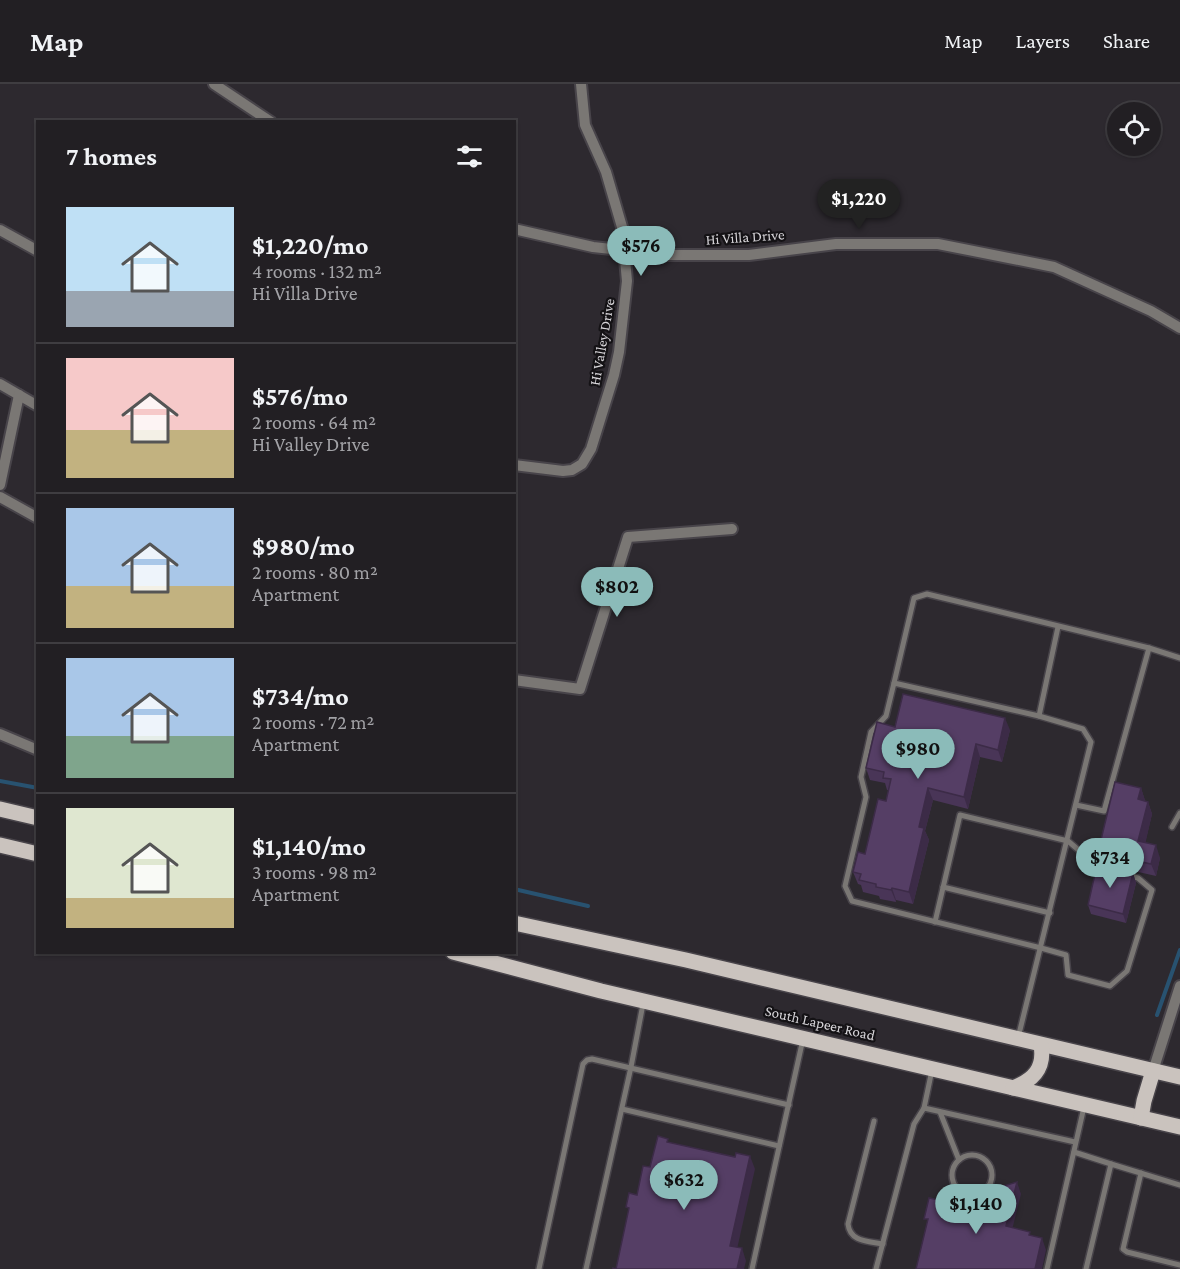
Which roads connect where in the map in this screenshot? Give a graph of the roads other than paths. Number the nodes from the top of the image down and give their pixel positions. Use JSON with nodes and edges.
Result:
{"nodes":[{"id":1,"x":214,"y":84,"type":"edge"},
{"id":2,"x":581,"y":84,"type":"edge"},
{"id":3,"x":268,"y":120,"type":"edge"},
{"id":4,"x":0,"y":230,"type":"edge"},
{"id":5,"x":516,"y":230,"type":"edge"},
{"id":6,"x":36,"y":249,"type":"edge"},
{"id":7,"x":624,"y":251,"type":"junction"},
{"id":8,"x":1180,"y":327,"type":"edge"},
{"id":9,"x":0,"y":384,"type":"edge"},
{"id":10,"x":19,"y":395,"type":"junction"},
{"id":11,"x":36,"y":405,"type":"edge"},
{"id":12,"x":516,"y":465,"type":"edge"},
{"id":13,"x":0,"y":485,"type":"edge"},
{"id":14,"x":0,"y":497,"type":"edge"},
{"id":15,"x":36,"y":517,"type":"edge"},
{"id":16,"x":732,"y":529,"type":"dead end"},
{"id":17,"x":1058,"y":627,"type":"junction"},
{"id":18,"x":1149,"y":648,"type":"junction"},
{"id":19,"x":1180,"y":658,"type":"edge"},
{"id":20,"x":516,"y":680,"type":"edge"},
{"id":21,"x":894,"y":683,"type":"junction"},
{"id":22,"x":1039,"y":717,"type":"junction"},
{"id":23,"x":0,"y":735,"type":"edge"},
{"id":24,"x":36,"y":749,"type":"edge"},
{"id":25,"x":1076,"y":805,"type":"junction"},
{"id":26,"x":0,"y":809,"type":"edge"},
{"id":27,"x":1180,"y":813,"type":"edge"},
{"id":28,"x":36,"y":818,"type":"edge"},
{"id":29,"x":1172,"y":827,"type":"dead end"},
{"id":30,"x":1068,"y":841,"type":"junction"},
{"id":31,"x":0,"y":845,"type":"edge"},
{"id":32,"x":36,"y":854,"type":"edge"},
{"id":33,"x":1111,"y":872,"type":"edge"},
{"id":34,"x":1120,"y":874,"type":"edge"},
{"id":35,"x":943,"y":887,"type":"junction"},
{"id":36,"x":1050,"y":913,"type":"junction"},
{"id":37,"x":516,"y":922,"type":"edge"},
{"id":38,"x":935,"y":922,"type":"junction"},
{"id":39,"x":1041,"y":948,"type":"junction"},
{"id":40,"x":461,"y":954,"type":"edge"},
{"id":41,"x":1180,"y":986,"type":"edge"},
{"id":42,"x":643,"y":1000,"type":"junction"},
{"id":43,"x":804,"y":1038,"type":"junction"},
{"id":44,"x":1018,"y":1040,"type":"junction"},
{"id":45,"x":1041,"y":1045,"type":"junction"},
{"id":46,"x":631,"y":1067,"type":"junction"},
{"id":47,"x":933,"y":1068,"type":"junction"},
{"id":48,"x":1153,"y":1071,"type":"junction"},
{"id":49,"x":1180,"y":1077,"type":"edge"},
{"id":50,"x":1013,"y":1088,"type":"junction"},
{"id":51,"x":1084,"y":1104,"type":"junction"},
{"id":52,"x":789,"y":1105,"type":"junction"},
{"id":53,"x":924,"y":1108,"type":"junction"},
{"id":54,"x":622,"y":1109,"type":"junction"},
{"id":55,"x":940,"y":1112,"type":"junction"},
{"id":56,"x":1142,"y":1118,"type":"junction"},
{"id":57,"x":874,"y":1121,"type":"dead end"},
{"id":58,"x":1180,"y":1127,"type":"edge"},
{"id":59,"x":1075,"y":1142,"type":"junction"},
{"id":60,"x":779,"y":1146,"type":"junction"},
{"id":61,"x":1074,"y":1152,"type":"junction"},
{"id":62,"x":959,"y":1160,"type":"junction"},
{"id":63,"x":1111,"y":1164,"type":"junction"},
{"id":64,"x":1141,"y":1173,"type":"junction"},
{"id":65,"x":1180,"y":1185,"type":"edge"},
{"id":66,"x":883,"y":1244,"type":"junction"},
{"id":67,"x":1180,"y":1265,"type":"edge"},
{"id":68,"x":539,"y":1269,"type":"edge"},
{"id":69,"x":586,"y":1269,"type":"edge"},
{"id":70,"x":752,"y":1269,"type":"edge"},
{"id":71,"x":876,"y":1269,"type":"edge"},
{"id":72,"x":1047,"y":1269,"type":"edge"},
{"id":73,"x":1086,"y":1269,"type":"edge"}],
"edges":[{"from":1,"to":3,"type":"street"},
{"from":2,"to":7,"type":"street","name":"Hi Valley Drive"},
{"from":4,"to":6,"type":"street"},
{"from":5,"to":7,"type":"street","name":"Hi Villa Drive"},
{"from":7,"to":8,"type":"street","name":"Hi Villa Drive"},
{"from":7,"to":12,"type":"street","name":"Hi Valley Drive"},
{"from":9,"to":10,"type":"street"},
{"from":10,"to":11,"type":"street"},
{"from":10,"to":13,"type":"street"},
{"from":14,"to":15,"type":"street"},
{"from":16,"to":20,"type":"street"},
{"from":17,"to":18,"type":"lane"},
{"from":17,"to":21,"type":"lane"},
{"from":17,"to":22,"type":"lane"},
{"from":18,"to":19,"type":"lane"},
{"from":18,"to":25,"type":"lane"},
{"from":21,"to":22,"type":"lane"},
{"from":21,"to":38,"type":"lane"},
{"from":22,"to":25,"type":"lane"},
{"from":23,"to":24,"type":"street"},
{"from":25,"to":30,"type":"lane"},
{"from":26,"to":28,"type":"main road"},
{"from":27,"to":29,"type":"lane"},
{"from":30,"to":33,"type":"lane"},
{"from":30,"to":35,"type":"lane"},
{"from":30,"to":36,"type":"lane"},
{"from":31,"to":32,"type":"main road"},
{"from":34,"to":39,"type":"lane"},
{"from":35,"to":36,"type":"lane"},
{"from":35,"to":38,"type":"lane"},
{"from":36,"to":39,"type":"lane"},
{"from":37,"to":44,"type":"main road","name":"South Lapeer Road"},
{"from":38,"to":39,"type":"lane"},
{"from":39,"to":44,"type":"lane"},
{"from":40,"to":42,"type":"main road","name":"South Lapeer Road"},
{"from":41,"to":48,"type":"street"},
{"from":42,"to":43,"type":"main road","name":"South Lapeer Road"},
{"from":42,"to":46,"type":"lane"},
{"from":43,"to":47,"type":"main road","name":"South Lapeer Road"},
{"from":43,"to":52,"type":"lane"},
{"from":44,"to":45,"type":"main road","name":"South Lapeer Road"},
{"from":45,"to":48,"type":"main road","name":"South Lapeer Road"},
{"from":45,"to":50,"type":"main road"},
{"from":46,"to":52,"type":"lane"},
{"from":46,"to":54,"type":"lane"},
{"from":46,"to":68,"type":"lane"},
{"from":47,"to":50,"type":"main road","name":"South Lapeer Road"},
{"from":47,"to":53,"type":"lane"},
{"from":48,"to":49,"type":"main road","name":"South Lapeer Road"},
{"from":48,"to":56,"type":"main road"},
{"from":50,"to":51,"type":"main road","name":"South Lapeer Road"},
{"from":51,"to":56,"type":"main road","name":"South Lapeer Road"},
{"from":51,"to":59,"type":"lane"},
{"from":52,"to":60,"type":"lane"},
{"from":53,"to":55,"type":"lane"},
{"from":53,"to":66,"type":"lane"},
{"from":54,"to":60,"type":"lane"},
{"from":54,"to":69,"type":"lane"},
{"from":55,"to":59,"type":"lane"},
{"from":55,"to":62,"type":"lane"},
{"from":56,"to":58,"type":"main road","name":"South Lapeer Road"},
{"from":57,"to":66,"type":"lane"},
{"from":59,"to":61,"type":"lane"},
{"from":60,"to":70,"type":"lane"},
{"from":61,"to":63,"type":"lane"},
{"from":61,"to":72,"type":"lane"},
{"from":62,"to":62,"type":"lane"},
{"from":63,"to":64,"type":"lane"},
{"from":63,"to":73,"type":"lane"},
{"from":64,"to":65,"type":"lane"},
{"from":64,"to":67,"type":"lane"},
{"from":66,"to":71,"type":"lane"}]}
